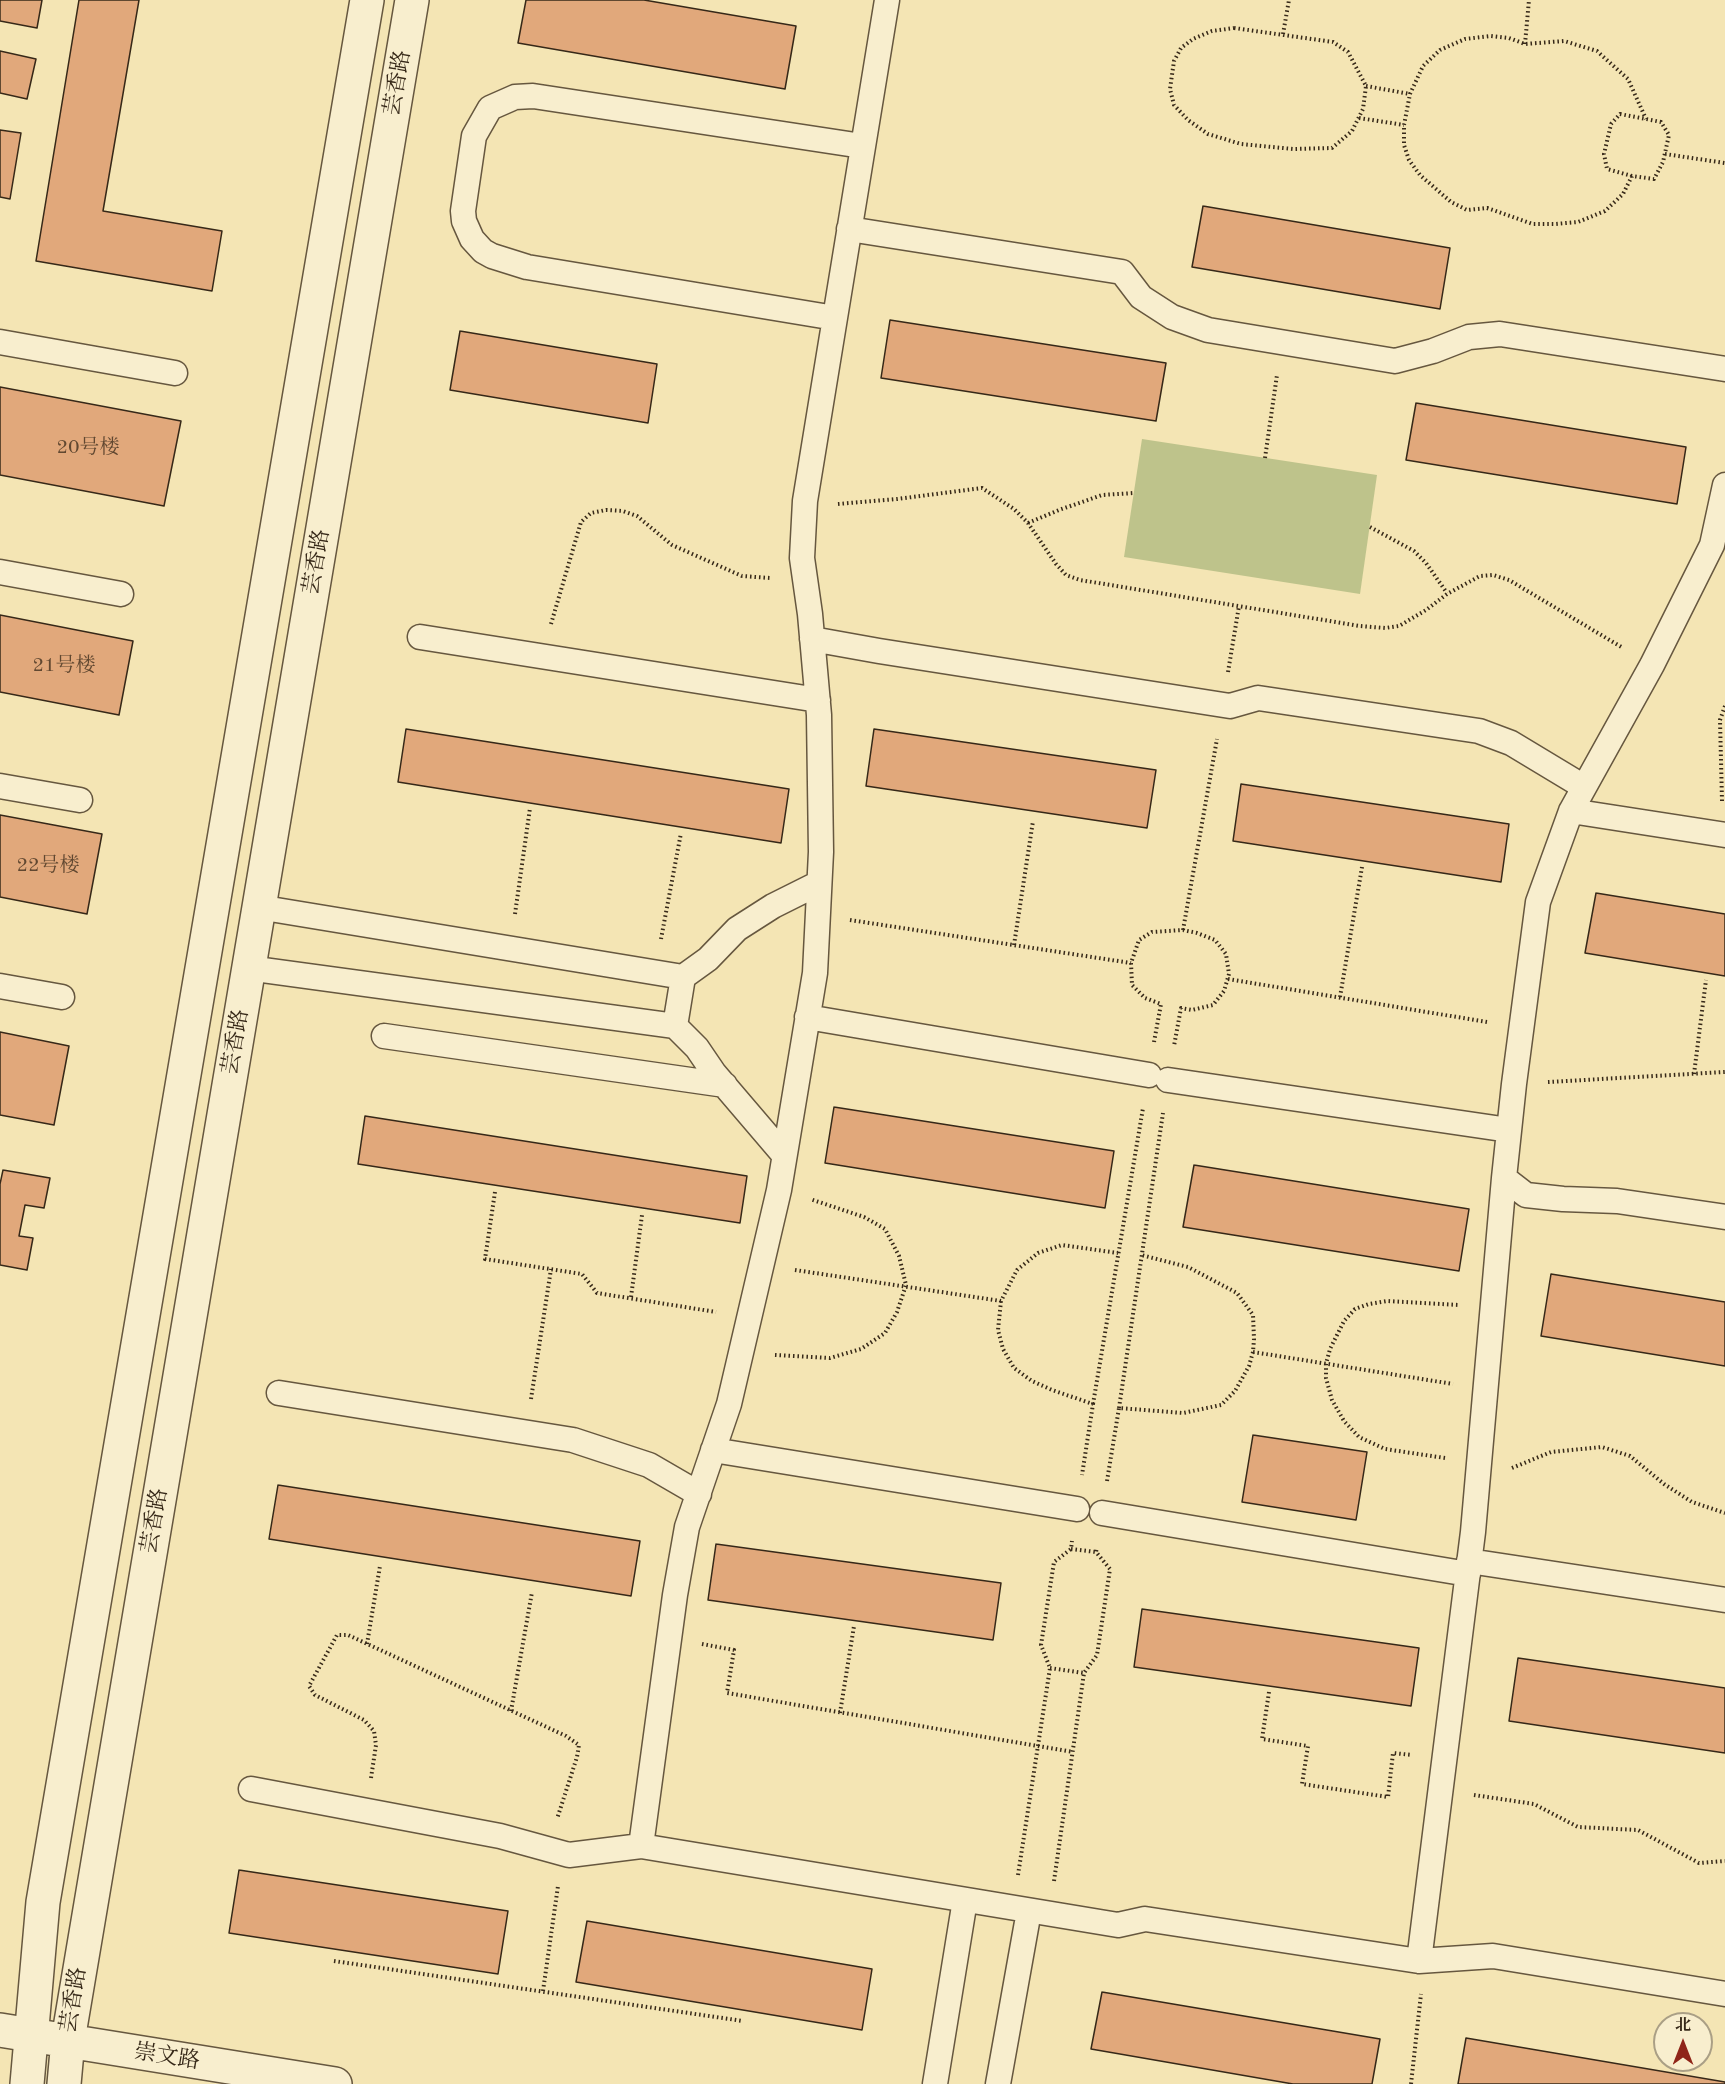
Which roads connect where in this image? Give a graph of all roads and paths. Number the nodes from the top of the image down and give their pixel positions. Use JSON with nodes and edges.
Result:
{"nodes":[{"id":1,"x":367,"y":0,"type":"edge"},
{"id":2,"x":412,"y":0,"type":"edge"},
{"id":3,"x":886,"y":0,"type":"edge"},
{"id":4,"x":1289,"y":0,"type":"edge"},
{"id":5,"x":1529,"y":0,"type":"edge"},
{"id":6,"x":1283,"y":34,"type":"junction"},
{"id":7,"x":1525,"y":44,"type":"junction"},
{"id":8,"x":1366,"y":86,"type":"junction"},
{"id":9,"x":1410,"y":94,"type":"junction"},
{"id":10,"x":1359,"y":118,"type":"junction"},
{"id":11,"x":1646,"y":119,"type":"junction"},
{"id":12,"x":1404,"y":125,"type":"junction"},
{"id":13,"x":862,"y":146,"type":"junction"},
{"id":14,"x":1665,"y":154,"type":"junction"},
{"id":15,"x":1725,"y":163,"type":"edge"},
{"id":16,"x":1632,"y":176,"type":"junction"},
{"id":17,"x":849,"y":229,"type":"junction"},
{"id":18,"x":835,"y":318,"type":"junction"},
{"id":19,"x":0,"y":342,"type":"edge"},
{"id":20,"x":1281,"y":342,"type":"junction"},
{"id":21,"x":1725,"y":369,"type":"edge"},
{"id":22,"x":175,"y":373,"type":"dead end"},
{"id":23,"x":1265,"y":458,"type":"dead end"},
{"id":24,"x":1725,"y":485,"type":"edge"},
{"id":25,"x":1134,"y":492,"type":"dead end"},
{"id":26,"x":805,"y":501,"type":"junction"},
{"id":27,"x":1028,"y":523,"type":"junction"},
{"id":28,"x":1370,"y":527,"type":"dead end"},
{"id":29,"x":0,"y":572,"type":"edge"},
{"id":30,"x":805,"y":580,"type":"junction"},
{"id":31,"x":122,"y":594,"type":"dead end"},
{"id":32,"x":1447,"y":594,"type":"junction"},
{"id":33,"x":1239,"y":606,"type":"junction"},
{"id":34,"x":420,"y":637,"type":"dead end"},
{"id":35,"x":812,"y":639,"type":"junction"},
{"id":36,"x":541,"y":656,"type":"junction"},
{"id":37,"x":1652,"y":665,"type":"junction"},
{"id":38,"x":818,"y":700,"type":"junction"},
{"id":39,"x":1223,"y":704,"type":"junction"},
{"id":40,"x":1725,"y":706,"type":"edge"},
{"id":41,"x":0,"y":786,"type":"edge"},
{"id":42,"x":1584,"y":787,"type":"junction"},
{"id":43,"x":80,"y":800,"type":"dead end"},
{"id":44,"x":530,"y":808,"type":"dead end"},
{"id":45,"x":1571,"y":811,"type":"junction"},
{"id":46,"x":1033,"y":820,"type":"dead end"},
{"id":47,"x":681,"y":833,"type":"dead end"},
{"id":48,"x":1724,"y":835,"type":"edge"},
{"id":49,"x":1362,"y":867,"type":"dead end"},
{"id":50,"x":819,"y":883,"type":"junction"},
{"id":51,"x":258,"y":907,"type":"junction"},
{"id":52,"x":818,"y":915,"type":"junction"},
{"id":53,"x":1183,"y":930,"type":"junction"},
{"id":54,"x":1014,"y":945,"type":"junction"},
{"id":55,"x":511,"y":949,"type":"junction"},
{"id":56,"x":1131,"y":963,"type":"junction"},
{"id":57,"x":248,"y":968,"type":"junction"},
{"id":58,"x":655,"y":973,"type":"junction"},
{"id":59,"x":684,"y":977,"type":"junction"},
{"id":60,"x":1228,"y":979,"type":"junction"},
{"id":61,"x":1706,"y":980,"type":"dead end"},
{"id":62,"x":0,"y":986,"type":"edge"},
{"id":63,"x":62,"y":997,"type":"dead end"},
{"id":64,"x":1340,"y":998,"type":"junction"},
{"id":65,"x":807,"y":1017,"type":"junction"},
{"id":66,"x":675,"y":1026,"type":"junction"},
{"id":67,"x":1522,"y":1027,"type":"junction"},
{"id":68,"x":384,"y":1036,"type":"dead end"},
{"id":69,"x":1725,"y":1072,"type":"edge"},
{"id":70,"x":1695,"y":1074,"type":"junction"},
{"id":71,"x":1159,"y":1078,"type":"junction"},
{"id":72,"x":1514,"y":1084,"type":"junction"},
{"id":73,"x":725,"y":1085,"type":"junction"},
{"id":74,"x":1509,"y":1130,"type":"junction"},
{"id":75,"x":784,"y":1155,"type":"junction"},
{"id":76,"x":1504,"y":1178,"type":"junction"},
{"id":77,"x":779,"y":1190,"type":"junction"},
{"id":78,"x":495,"y":1192,"type":"dead end"},
{"id":79,"x":642,"y":1215,"type":"dead end"},
{"id":80,"x":1725,"y":1217,"type":"edge"},
{"id":81,"x":1118,"y":1253,"type":"junction"},
{"id":82,"x":761,"y":1265,"type":"junction"},
{"id":83,"x":551,"y":1269,"type":"junction"},
{"id":84,"x":906,"y":1285,"type":"junction"},
{"id":85,"x":631,"y":1298,"type":"junction"},
{"id":86,"x":1001,"y":1301,"type":"junction"},
{"id":87,"x":1493,"y":1307,"type":"junction"},
{"id":88,"x":749,"y":1317,"type":"junction"},
{"id":89,"x":741,"y":1352,"type":"junction"},
{"id":90,"x":1252,"y":1352,"type":"dead end"},
{"id":91,"x":1326,"y":1364,"type":"junction"},
{"id":92,"x":1486,"y":1390,"type":"junction"},
{"id":93,"x":279,"y":1393,"type":"dead end"},
{"id":94,"x":1093,"y":1404,"type":"junction"},
{"id":95,"x":1119,"y":1408,"type":"dead end"},
{"id":96,"x":526,"y":1432,"type":"junction"},
{"id":97,"x":713,"y":1450,"type":"junction"},
{"id":98,"x":1478,"y":1472,"type":"junction"},
{"id":99,"x":699,"y":1494,"type":"junction"},
{"id":100,"x":1077,"y":1509,"type":"junction"},
{"id":101,"x":1102,"y":1513,"type":"dead end"},
{"id":102,"x":1725,"y":1513,"type":"edge"},
{"id":103,"x":1071,"y":1549,"type":"junction"},
{"id":104,"x":1096,"y":1552,"type":"dead end"},
{"id":105,"x":380,"y":1566,"type":"dead end"},
{"id":106,"x":1469,"y":1568,"type":"junction"},
{"id":107,"x":532,"y":1592,"type":"dead end"},
{"id":108,"x":1725,"y":1600,"type":"edge"},
{"id":109,"x":854,"y":1626,"type":"dead end"},
{"id":110,"x":669,"y":1638,"type":"junction"},
{"id":111,"x":367,"y":1644,"type":"junction"},
{"id":112,"x":1050,"y":1668,"type":"junction"},
{"id":113,"x":1084,"y":1673,"type":"dead end"},
{"id":114,"x":1269,"y":1692,"type":"dead end"},
{"id":115,"x":511,"y":1711,"type":"junction"},
{"id":116,"x":840,"y":1713,"type":"junction"},
{"id":117,"x":1037,"y":1746,"type":"junction"},
{"id":118,"x":1073,"y":1752,"type":"dead end"},
{"id":119,"x":1444,"y":1760,"type":"junction"},
{"id":120,"x":251,"y":1789,"type":"dead end"},
{"id":121,"x":1440,"y":1790,"type":"junction"},
{"id":122,"x":367,"y":1811,"type":"junction"},
{"id":123,"x":641,"y":1846,"type":"junction"},
{"id":124,"x":555,"y":1851,"type":"junction"},
{"id":125,"x":1725,"y":1861,"type":"edge"},
{"id":126,"x":965,"y":1900,"type":"junction"},
{"id":127,"x":1020,"y":1909,"type":"junction"},
{"id":128,"x":1422,"y":1960,"type":"junction"},
{"id":129,"x":334,"y":1961,"type":"dead end"},
{"id":130,"x":543,"y":1991,"type":"junction"},
{"id":131,"x":1725,"y":1994,"type":"edge"},
{"id":132,"x":743,"y":2021,"type":"dead end"},
{"id":133,"x":0,"y":2030,"type":"edge"},
{"id":134,"x":32,"y":2035,"type":"junction"},
{"id":135,"x":68,"y":2040,"type":"junction"},
{"id":136,"x":18,"y":2078,"type":"edge"},
{"id":137,"x":71,"y":2083,"type":"edge"},
{"id":138,"x":335,"y":2084,"type":"edge"},
{"id":139,"x":935,"y":2084,"type":"edge"},
{"id":140,"x":998,"y":2084,"type":"edge"},
{"id":141,"x":1411,"y":2084,"type":"edge"}],
"edges":[{"from":1,"to":134,"type":"street","name":"芸香路"},
{"from":2,"to":51,"type":"street","name":"芸香路"},
{"from":3,"to":13,"type":"lane"},
{"from":4,"to":6,"type":"path"},
{"from":5,"to":7,"type":"path"},
{"from":6,"to":8,"type":"path"},
{"from":6,"to":10,"type":"path"},
{"from":7,"to":9,"type":"path"},
{"from":7,"to":11,"type":"path"},
{"from":8,"to":9,"type":"path"},
{"from":8,"to":10,"type":"path"},
{"from":9,"to":12,"type":"path"},
{"from":10,"to":12,"type":"path"},
{"from":11,"to":14,"type":"path"},
{"from":11,"to":16,"type":"path"},
{"from":12,"to":16,"type":"path"},
{"from":13,"to":17,"type":"lane"},
{"from":13,"to":18,"type":"lane"},
{"from":14,"to":15,"type":"path"},
{"from":14,"to":16,"type":"path"},
{"from":17,"to":18,"type":"lane"},
{"from":17,"to":20,"type":"lane"},
{"from":18,"to":26,"type":"lane"},
{"from":19,"to":22,"type":"lane"},
{"from":20,"to":21,"type":"lane"},
{"from":20,"to":23,"type":"path"},
{"from":24,"to":37,"type":"lane"},
{"from":25,"to":27,"type":"path"},
{"from":26,"to":27,"type":"path"},
{"from":26,"to":30,"type":"lane"},
{"from":27,"to":33,"type":"path"},
{"from":28,"to":32,"type":"path"},
{"from":29,"to":31,"type":"lane"},
{"from":30,"to":35,"type":"lane"},
{"from":30,"to":36,"type":"path"},
{"from":32,"to":33,"type":"path"},
{"from":32,"to":37,"type":"path"},
{"from":33,"to":39,"type":"path"},
{"from":34,"to":36,"type":"lane"},
{"from":35,"to":38,"type":"lane"},
{"from":35,"to":39,"type":"lane"},
{"from":36,"to":38,"type":"lane"},
{"from":37,"to":42,"type":"lane"},
{"from":38,"to":50,"type":"lane"},
{"from":39,"to":42,"type":"lane"},
{"from":39,"to":53,"type":"path"},
{"from":40,"to":48,"type":"path"},
{"from":41,"to":43,"type":"lane"},
{"from":42,"to":45,"type":"lane"},
{"from":44,"to":55,"type":"path"},
{"from":45,"to":48,"type":"lane"},
{"from":45,"to":67,"type":"lane"},
{"from":46,"to":54,"type":"path"},
{"from":47,"to":58,"type":"path"},
{"from":49,"to":64,"type":"path"},
{"from":50,"to":52,"type":"lane"},
{"from":50,"to":59,"type":"lane"},
{"from":51,"to":55,"type":"lane"},
{"from":51,"to":57,"type":"street","name":"芸香路"},
{"from":52,"to":54,"type":"path"},
{"from":52,"to":65,"type":"lane"},
{"from":53,"to":56,"type":"path"},
{"from":53,"to":60,"type":"path"},
{"from":54,"to":56,"type":"path"},
{"from":55,"to":58,"type":"lane"},
{"from":56,"to":71,"type":"path"},
{"from":57,"to":66,"type":"lane"},
{"from":57,"to":135,"type":"street","name":"芸香路"},
{"from":58,"to":59,"type":"lane"},
{"from":59,"to":66,"type":"lane"},
{"from":60,"to":64,"type":"path"},
{"from":60,"to":71,"type":"path"},
{"from":61,"to":70,"type":"path"},
{"from":62,"to":63,"type":"lane"},
{"from":64,"to":67,"type":"path"},
{"from":65,"to":71,"type":"lane"},
{"from":65,"to":75,"type":"lane"},
{"from":66,"to":73,"type":"lane"},
{"from":67,"to":72,"type":"lane"},
{"from":68,"to":73,"type":"lane"},
{"from":69,"to":70,"type":"path"},
{"from":70,"to":72,"type":"path"},
{"from":71,"to":74,"type":"lane"},
{"from":71,"to":81,"type":"path"},
{"from":71,"to":95,"type":"path"},
{"from":72,"to":74,"type":"lane"},
{"from":73,"to":75,"type":"lane"},
{"from":74,"to":76,"type":"lane"},
{"from":75,"to":77,"type":"lane"},
{"from":76,"to":80,"type":"lane"},
{"from":76,"to":87,"type":"lane"},
{"from":77,"to":82,"type":"lane"},
{"from":77,"to":84,"type":"path"},
{"from":78,"to":83,"type":"path"},
{"from":79,"to":85,"type":"path"},
{"from":81,"to":86,"type":"path"},
{"from":81,"to":94,"type":"path"},
{"from":82,"to":84,"type":"path"},
{"from":82,"to":88,"type":"lane"},
{"from":83,"to":85,"type":"path"},
{"from":83,"to":96,"type":"path"},
{"from":84,"to":86,"type":"path"},
{"from":84,"to":89,"type":"path"},
{"from":85,"to":88,"type":"path"},
{"from":86,"to":94,"type":"path"},
{"from":87,"to":91,"type":"path"},
{"from":87,"to":92,"type":"lane"},
{"from":88,"to":89,"type":"lane"},
{"from":89,"to":97,"type":"lane"},
{"from":90,"to":91,"type":"path"},
{"from":91,"to":92,"type":"path"},
{"from":91,"to":98,"type":"path"},
{"from":92,"to":98,"type":"lane"},
{"from":93,"to":96,"type":"lane"},
{"from":94,"to":100,"type":"path"},
{"from":96,"to":99,"type":"lane"},
{"from":97,"to":99,"type":"lane"},
{"from":97,"to":100,"type":"lane"},
{"from":98,"to":102,"type":"path"},
{"from":98,"to":106,"type":"lane"},
{"from":99,"to":110,"type":"lane"},
{"from":100,"to":103,"type":"path"},
{"from":101,"to":106,"type":"lane"},
{"from":103,"to":104,"type":"path"},
{"from":103,"to":112,"type":"path"},
{"from":105,"to":111,"type":"path"},
{"from":106,"to":108,"type":"lane"},
{"from":106,"to":119,"type":"lane"},
{"from":107,"to":115,"type":"path"},
{"from":109,"to":116,"type":"path"},
{"from":110,"to":116,"type":"path"},
{"from":110,"to":123,"type":"lane"},
{"from":111,"to":115,"type":"path"},
{"from":111,"to":122,"type":"path"},
{"from":112,"to":113,"type":"path"},
{"from":112,"to":117,"type":"path"},
{"from":114,"to":119,"type":"path"},
{"from":115,"to":124,"type":"path"},
{"from":116,"to":117,"type":"path"},
{"from":117,"to":118,"type":"path"},
{"from":117,"to":127,"type":"path"},
{"from":119,"to":121,"type":"lane"},
{"from":120,"to":122,"type":"lane"},
{"from":121,"to":125,"type":"path"},
{"from":121,"to":128,"type":"lane"},
{"from":122,"to":124,"type":"lane"},
{"from":123,"to":124,"type":"lane"},
{"from":123,"to":126,"type":"lane"},
{"from":124,"to":130,"type":"path"},
{"from":126,"to":127,"type":"lane"},
{"from":126,"to":139,"type":"lane"},
{"from":127,"to":128,"type":"lane"},
{"from":127,"to":140,"type":"lane"},
{"from":128,"to":131,"type":"lane"},
{"from":128,"to":141,"type":"path"},
{"from":129,"to":130,"type":"path"},
{"from":130,"to":132,"type":"path"},
{"from":133,"to":134,"type":"street","name":"崇文路"},
{"from":134,"to":135,"type":"street","name":"崇文路"},
{"from":134,"to":136,"type":"street","name":"芸香路"},
{"from":135,"to":137,"type":"street","name":"芸香路"},
{"from":135,"to":138,"type":"street","name":"崇文路"},
{"from":136,"to":137,"type":"street"}]}
